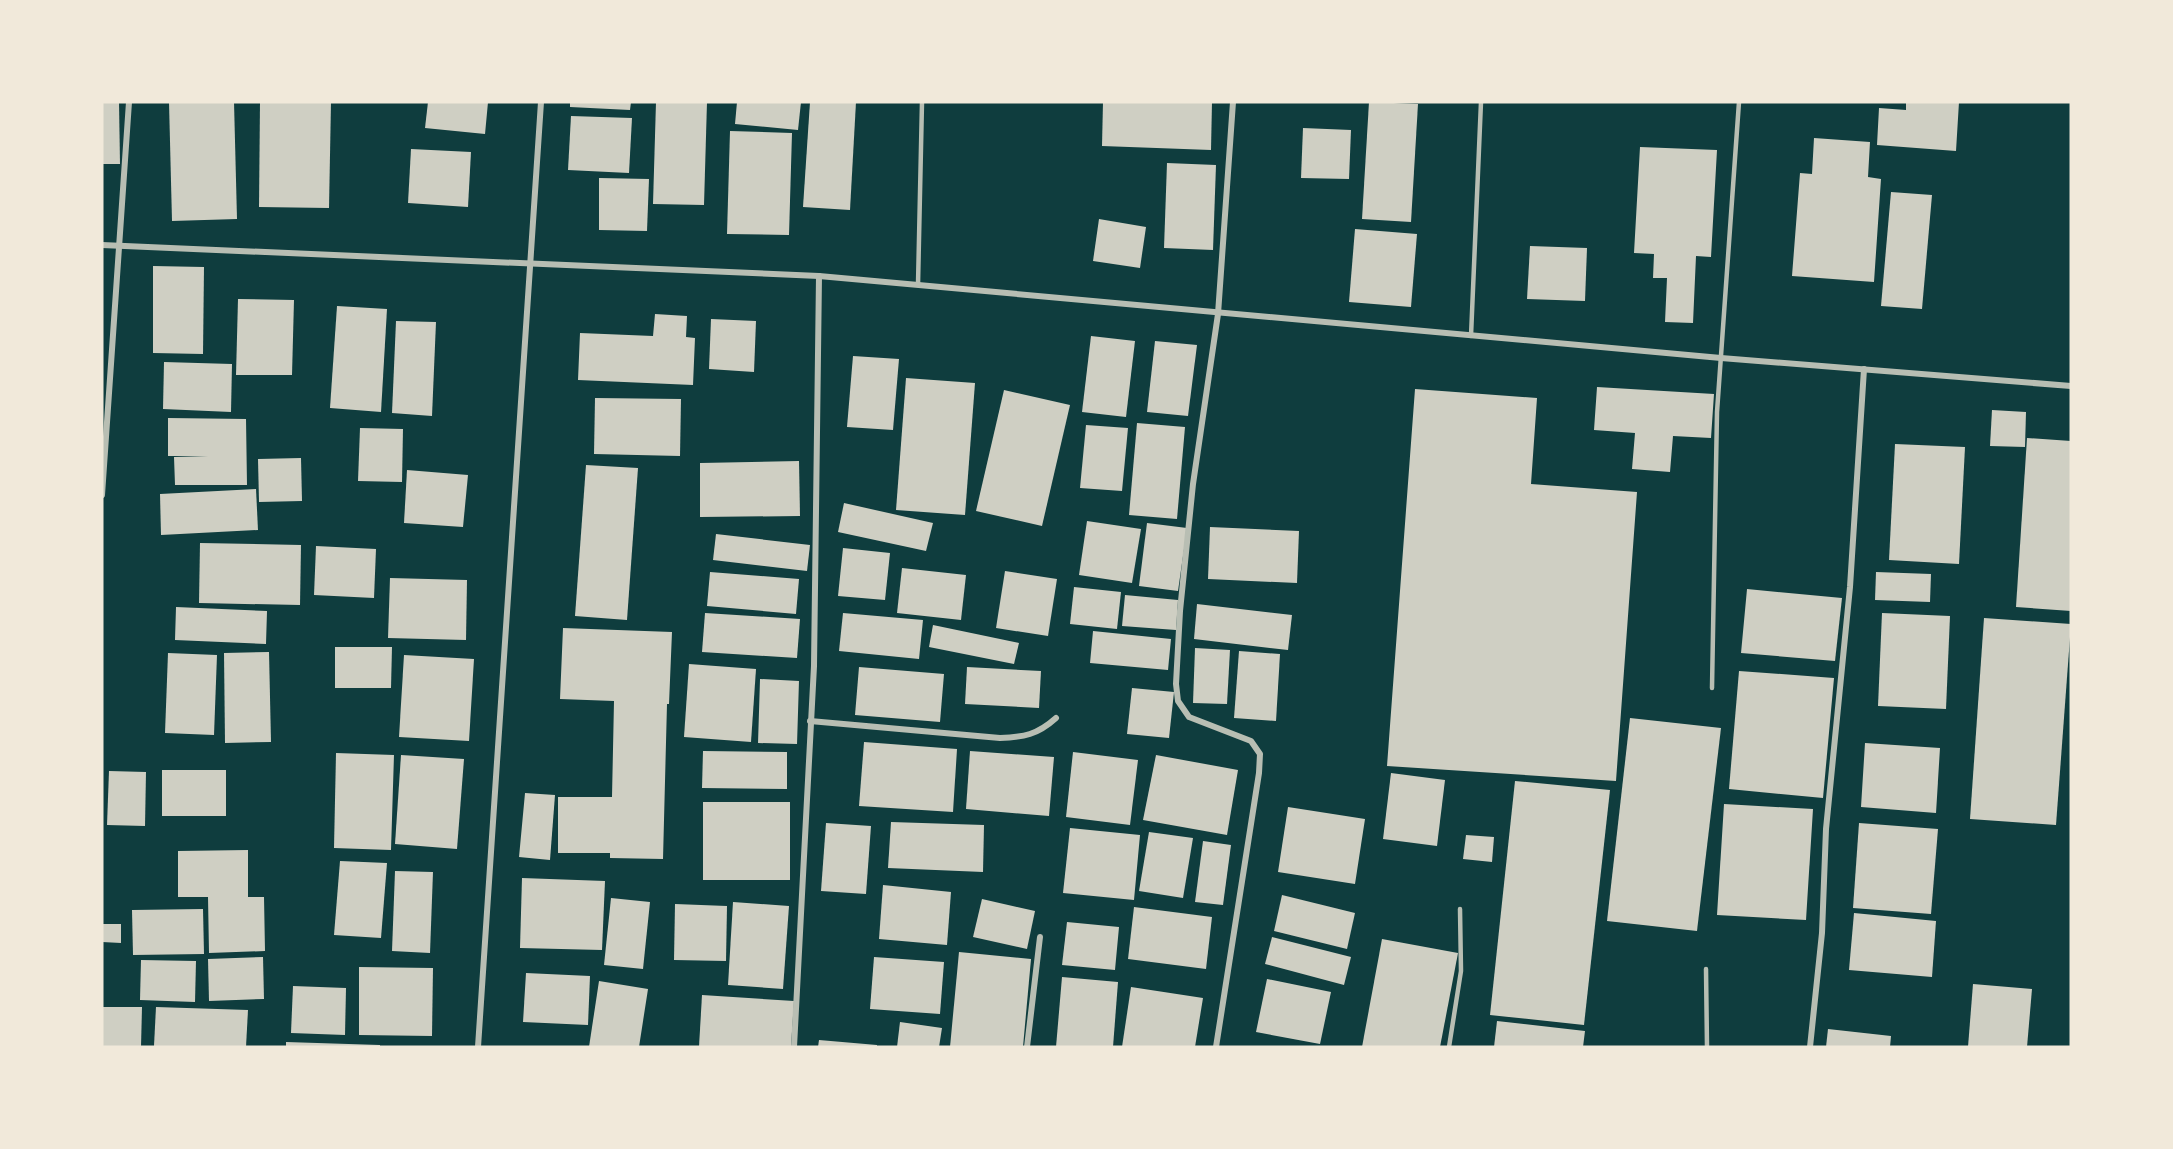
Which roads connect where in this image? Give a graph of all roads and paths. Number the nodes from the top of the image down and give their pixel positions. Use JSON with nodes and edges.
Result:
{"nodes":[{"id":1,"x":129,"y":102,"type":"edge"},
{"id":2,"x":541,"y":102,"type":"edge"},
{"id":3,"x":922,"y":102,"type":"edge"},
{"id":4,"x":1233,"y":102,"type":"edge"},
{"id":5,"x":1481,"y":102,"type":"edge"},
{"id":6,"x":1739,"y":102,"type":"edge"},
{"id":7,"x":102,"y":245,"type":"edge"},
{"id":8,"x":117,"y":246,"type":"junction"},
{"id":9,"x":530,"y":261,"type":"junction"},
{"id":10,"x":819,"y":276,"type":"junction"},
{"id":11,"x":918,"y":285,"type":"junction"},
{"id":12,"x":1218,"y":314,"type":"junction"},
{"id":13,"x":1471,"y":336,"type":"junction"},
{"id":14,"x":1721,"y":358,"type":"junction"},
{"id":15,"x":1864,"y":369,"type":"junction"},
{"id":16,"x":2071,"y":386,"type":"edge"},
{"id":17,"x":102,"y":495,"type":"edge"},
{"id":18,"x":1712,"y":688,"type":"dead end"},
{"id":19,"x":1056,"y":718,"type":"dead end"},
{"id":20,"x":810,"y":721,"type":"junction"},
{"id":21,"x":1460,"y":909,"type":"dead end"},
{"id":22,"x":1040,"y":937,"type":"dead end"},
{"id":23,"x":1706,"y":969,"type":"dead end"},
{"id":24,"x":478,"y":1047,"type":"edge"},
{"id":25,"x":794,"y":1047,"type":"edge"},
{"id":26,"x":1027,"y":1047,"type":"edge"},
{"id":27,"x":1216,"y":1047,"type":"edge"},
{"id":28,"x":1449,"y":1047,"type":"edge"},
{"id":29,"x":1707,"y":1047,"type":"edge"},
{"id":30,"x":1810,"y":1047,"type":"edge"}],
"edges":[{"from":1,"to":8,"type":"street"},
{"from":2,"to":9,"type":"street"},
{"from":3,"to":11,"type":"lane"},
{"from":4,"to":12,"type":"street"},
{"from":5,"to":13,"type":"lane"},
{"from":6,"to":14,"type":"lane"},
{"from":7,"to":8,"type":"street"},
{"from":8,"to":9,"type":"street"},
{"from":8,"to":17,"type":"street"},
{"from":9,"to":10,"type":"street"},
{"from":9,"to":24,"type":"street"},
{"from":10,"to":11,"type":"street"},
{"from":10,"to":20,"type":"street"},
{"from":11,"to":12,"type":"street"},
{"from":12,"to":13,"type":"street"},
{"from":12,"to":27,"type":"street"},
{"from":13,"to":14,"type":"street"},
{"from":14,"to":15,"type":"street"},
{"from":14,"to":18,"type":"lane"},
{"from":15,"to":16,"type":"street"},
{"from":15,"to":30,"type":"street"},
{"from":19,"to":20,"type":"street"},
{"from":20,"to":25,"type":"street"},
{"from":21,"to":28,"type":"lane"},
{"from":22,"to":26,"type":"street"},
{"from":23,"to":29,"type":"lane"}]}
